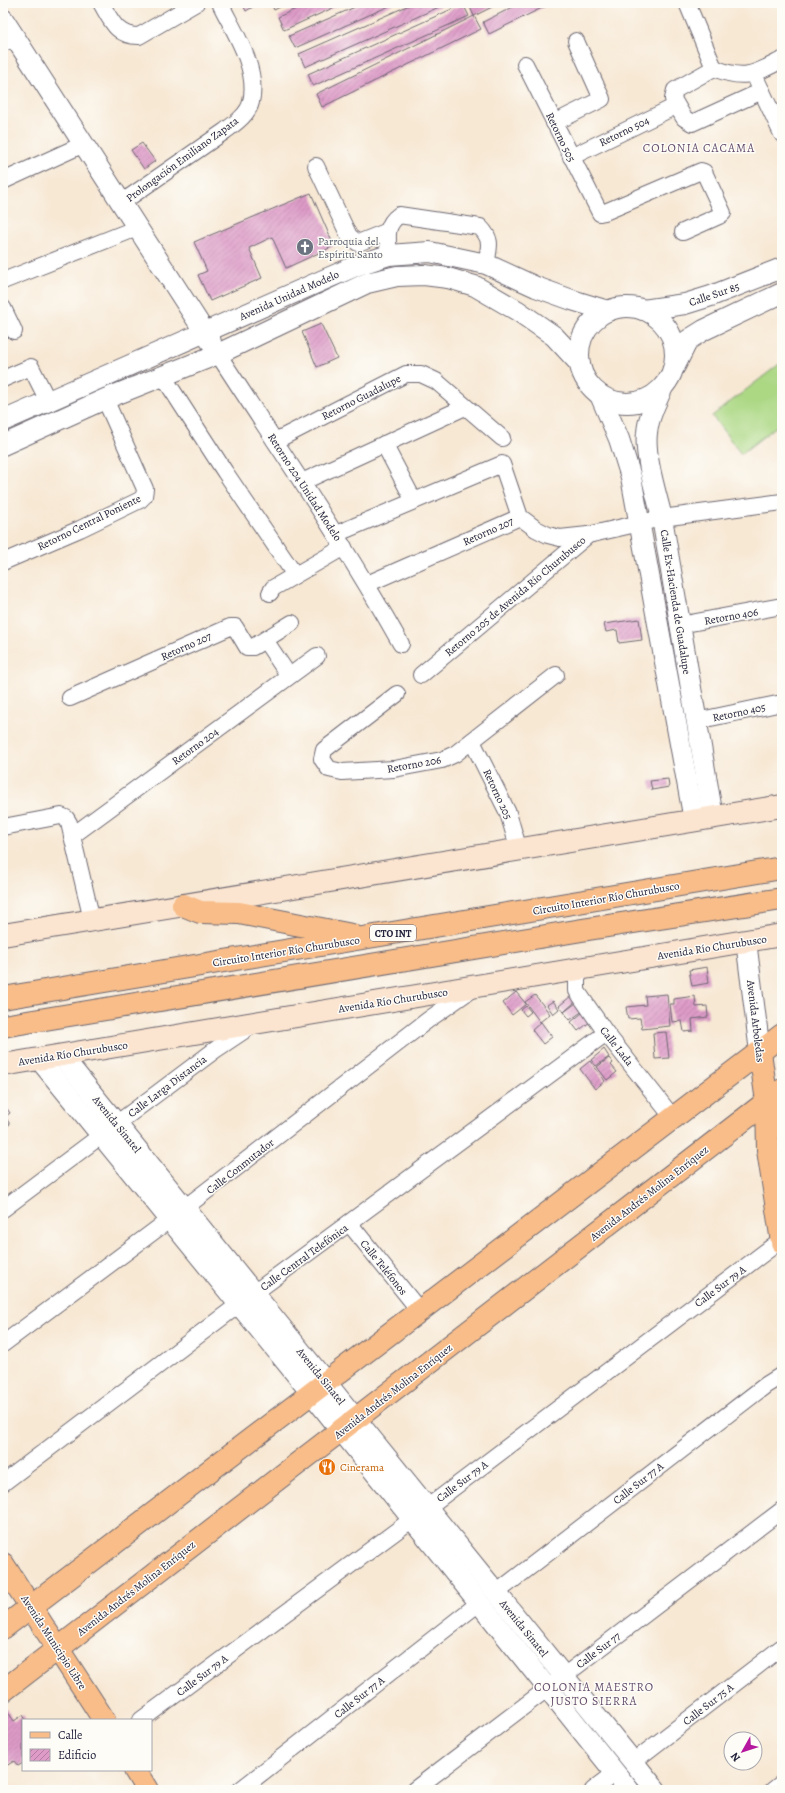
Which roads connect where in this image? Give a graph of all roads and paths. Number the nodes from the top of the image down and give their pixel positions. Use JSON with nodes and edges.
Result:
{"nodes":[{"id":1,"x":101,"y":3,"type":"edge"},
{"id":2,"x":196,"y":3,"type":"edge"},
{"id":3,"x":220,"y":3,"type":"edge"},
{"id":4,"x":687,"y":3,"type":"edge"},
{"id":5,"x":3,"y":20,"type":"edge"},
{"id":6,"x":576,"y":40,"type":"dead end"},
{"id":7,"x":9,"y":41,"type":"edge"},
{"id":8,"x":782,"y":60,"type":"edge"},
{"id":9,"x":525,"y":64,"type":"dead end"},
{"id":10,"x":714,"y":68,"type":"junction"},
{"id":11,"x":754,"y":74,"type":"junction"},
{"id":12,"x":762,"y":91,"type":"junction"},
{"id":13,"x":676,"y":106,"type":"junction"},
{"id":14,"x":554,"y":122,"type":"junction"},
{"id":15,"x":782,"y":134,"type":"edge"},
{"id":16,"x":84,"y":144,"type":"junction"},
{"id":17,"x":571,"y":157,"type":"junction"},
{"id":18,"x":316,"y":166,"type":"dead end"},
{"id":19,"x":3,"y":181,"type":"edge"},
{"id":20,"x":121,"y":203,"type":"junction"},
{"id":21,"x":137,"y":228,"type":"junction"},
{"id":22,"x":388,"y":230,"type":"junction"},
{"id":23,"x":683,"y":232,"type":"dead end"},
{"id":24,"x":389,"y":255,"type":"junction"},
{"id":25,"x":486,"y":264,"type":"junction"},
{"id":26,"x":782,"y":268,"type":"edge"},
{"id":27,"x":3,"y":281,"type":"edge"},
{"id":28,"x":782,"y":293,"type":"edge"},
{"id":29,"x":3,"y":308,"type":"edge"},
{"id":30,"x":643,"y":310,"type":"junction"},
{"id":31,"x":608,"y":311,"type":"junction"},
{"id":32,"x":14,"y":331,"type":"dead end"},
{"id":33,"x":205,"y":332,"type":"junction"},
{"id":34,"x":218,"y":354,"type":"junction"},
{"id":35,"x":580,"y":364,"type":"junction"},
{"id":36,"x":674,"y":368,"type":"junction"},
{"id":37,"x":163,"y":376,"type":"junction"},
{"id":38,"x":3,"y":379,"type":"edge"},
{"id":39,"x":662,"y":389,"type":"junction"},
{"id":40,"x":600,"y":395,"type":"junction"},
{"id":41,"x":105,"y":399,"type":"junction"},
{"id":42,"x":48,"y":401,"type":"junction"},
{"id":43,"x":465,"y":407,"type":"junction"},
{"id":44,"x":3,"y":421,"type":"edge"},
{"id":45,"x":502,"y":438,"type":"dead end"},
{"id":46,"x":275,"y":441,"type":"junction"},
{"id":47,"x":384,"y":444,"type":"junction"},
{"id":48,"x":3,"y":445,"type":"edge"},
{"id":49,"x":302,"y":482,"type":"junction"},
{"id":50,"x":414,"y":501,"type":"junction"},
{"id":51,"x":782,"y":502,"type":"edge"},
{"id":52,"x":520,"y":517,"type":"junction"},
{"id":53,"x":662,"y":518,"type":"junction"},
{"id":54,"x":641,"y":523,"type":"junction"},
{"id":55,"x":336,"y":534,"type":"junction"},
{"id":56,"x":588,"y":535,"type":"junction"},
{"id":57,"x":344,"y":547,"type":"junction"},
{"id":58,"x":3,"y":562,"type":"edge"},
{"id":59,"x":295,"y":575,"type":"junction"},
{"id":60,"x":367,"y":584,"type":"junction"},
{"id":61,"x":270,"y":594,"type":"dead end"},
{"id":62,"x":782,"y":606,"type":"edge"},
{"id":63,"x":292,"y":623,"type":"dead end"},
{"id":64,"x":680,"y":625,"type":"junction"},
{"id":65,"x":265,"y":640,"type":"junction"},
{"id":66,"x":401,"y":644,"type":"dead end"},
{"id":67,"x":317,"y":656,"type":"dead end"},
{"id":68,"x":421,"y":674,"type":"dead end"},
{"id":69,"x":556,"y":675,"type":"dead end"},
{"id":70,"x":289,"y":676,"type":"junction"},
{"id":71,"x":397,"y":694,"type":"dead end"},
{"id":72,"x":70,"y":698,"type":"dead end"},
{"id":73,"x":782,"y":702,"type":"edge"},
{"id":74,"x":696,"y":721,"type":"junction"},
{"id":75,"x":472,"y":741,"type":"junction"},
{"id":76,"x":782,"y":806,"type":"edge"},
{"id":77,"x":704,"y":819,"type":"junction"},
{"id":78,"x":3,"y":827,"type":"edge"},
{"id":79,"x":72,"y":836,"type":"junction"},
{"id":80,"x":518,"y":850,"type":"junction"},
{"id":81,"x":782,"y":868,"type":"edge"},
{"id":82,"x":777,"y":900,"type":"edge"},
{"id":83,"x":183,"y":905,"type":"junction"},
{"id":84,"x":92,"y":920,"type":"junction"},
{"id":85,"x":3,"y":935,"type":"edge"},
{"id":86,"x":782,"y":935,"type":"edge"},
{"id":87,"x":364,"y":938,"type":"junction"},
{"id":88,"x":746,"y":941,"type":"junction"},
{"id":89,"x":582,"y":968,"type":"junction"},
{"id":90,"x":475,"y":986,"type":"junction"},
{"id":91,"x":3,"y":998,"type":"edge"},
{"id":92,"x":255,"y":1023,"type":"junction"},
{"id":93,"x":3,"y":1026,"type":"edge"},
{"id":94,"x":606,"y":1033,"type":"junction"},
{"id":95,"x":782,"y":1035,"type":"edge"},
{"id":96,"x":760,"y":1052,"type":"junction"},
{"id":97,"x":61,"y":1055,"type":"junction"},
{"id":98,"x":39,"y":1059,"type":"junction"},
{"id":99,"x":3,"y":1065,"type":"edge"},
{"id":100,"x":775,"y":1096,"type":"edge"},
{"id":101,"x":674,"y":1119,"type":"junction"},
{"id":102,"x":117,"y":1124,"type":"junction"},
{"id":103,"x":782,"y":1128,"type":"edge"},
{"id":104,"x":101,"y":1136,"type":"junction"},
{"id":105,"x":3,"y":1209,"type":"edge"},
{"id":106,"x":177,"y":1214,"type":"junction"},
{"id":107,"x":349,"y":1223,"type":"junction"},
{"id":108,"x":782,"y":1245,"type":"edge"},
{"id":109,"x":247,"y":1299,"type":"junction"},
{"id":110,"x":419,"y":1310,"type":"junction"},
{"id":111,"x":3,"y":1344,"type":"edge"},
{"id":112,"x":782,"y":1375,"type":"edge"},
{"id":113,"x":320,"y":1388,"type":"junction"},
{"id":114,"x":349,"y":1425,"type":"junction"},
{"id":115,"x":3,"y":1483,"type":"edge"},
{"id":116,"x":428,"y":1507,"type":"junction"},
{"id":117,"x":782,"y":1510,"type":"edge"},
{"id":118,"x":412,"y":1519,"type":"junction"},
{"id":119,"x":3,"y":1564,"type":"edge"},
{"id":120,"x":496,"y":1593,"type":"junction"},
{"id":121,"x":479,"y":1603,"type":"junction"},
{"id":122,"x":32,"y":1606,"type":"junction"},
{"id":123,"x":3,"y":1628,"type":"edge"},
{"id":124,"x":782,"y":1647,"type":"edge"},
{"id":125,"x":58,"y":1648,"type":"junction"},
{"id":126,"x":563,"y":1676,"type":"junction"},
{"id":127,"x":547,"y":1689,"type":"junction"},
{"id":128,"x":3,"y":1691,"type":"edge"},
{"id":129,"x":103,"y":1719,"type":"edge"},
{"id":130,"x":142,"y":1719,"type":"edge"},
{"id":131,"x":634,"y":1762,"type":"junction"},
{"id":132,"x":136,"y":1771,"type":"edge"},
{"id":133,"x":615,"y":1773,"type":"junction"},
{"id":134,"x":782,"y":1783,"type":"edge"},
{"id":135,"x":147,"y":1790,"type":"edge"},
{"id":136,"x":240,"y":1790,"type":"edge"},
{"id":137,"x":414,"y":1790,"type":"edge"},
{"id":138,"x":593,"y":1790,"type":"edge"},
{"id":139,"x":630,"y":1790,"type":"edge"},
{"id":140,"x":656,"y":1790,"type":"edge"},
{"id":141,"x":773,"y":1790,"type":"edge"}],
"edges":[{"from":1,"to":2,"type":"street"},
{"from":3,"to":20,"type":"street","name":"Prolongación Emiliano Zapata"},
{"from":4,"to":10,"type":"street"},
{"from":5,"to":7,"type":"street","name":"Prolongación Emiliano Zapata"},
{"from":6,"to":14,"type":"street"},
{"from":7,"to":16,"type":"street","name":"Prolongación Emiliano Zapata"},
{"from":8,"to":11,"type":"street"},
{"from":9,"to":14,"type":"street","name":"Retorno 505"},
{"from":10,"to":11,"type":"street"},
{"from":10,"to":13,"type":"street"},
{"from":11,"to":12,"type":"street"},
{"from":12,"to":13,"type":"street"},
{"from":12,"to":15,"type":"street"},
{"from":13,"to":17,"type":"street","name":"Retorno 504"},
{"from":14,"to":17,"type":"street","name":"Retorno 505"},
{"from":16,"to":19,"type":"street"},
{"from":16,"to":20,"type":"street","name":"Prolongación Emiliano Zapata"},
{"from":17,"to":23,"type":"street","name":"Retorno 505"},
{"from":18,"to":22,"type":"street"},
{"from":20,"to":21,"type":"street","name":"Prolongación Emiliano Zapata"},
{"from":21,"to":27,"type":"street"},
{"from":21,"to":33,"type":"street","name":"Prolongación Emiliano Zapata"},
{"from":22,"to":24,"type":"street"},
{"from":22,"to":25,"type":"street"},
{"from":24,"to":25,"type":"street","name":"Avenida Unidad Modelo"},
{"from":24,"to":33,"type":"street","name":"Avenida Unidad Modelo"},
{"from":25,"to":31,"type":"street","name":"Avenida Unidad Modelo"},
{"from":26,"to":30,"type":"street","name":"Calle Sur 85"},
{"from":28,"to":36,"type":"street"},
{"from":29,"to":32,"type":"street"},
{"from":30,"to":31,"type":"street"},
{"from":30,"to":36,"type":"street"},
{"from":31,"to":35,"type":"street"},
{"from":33,"to":34,"type":"street","name":"Retorno 204 Unidad Modelo"},
{"from":33,"to":42,"type":"street","name":"Avenida Unidad Modelo"},
{"from":34,"to":35,"type":"street","name":"Avenida Unidad Modelo"},
{"from":34,"to":37,"type":"street","name":"Avenida Unidad Modelo"},
{"from":34,"to":46,"type":"street","name":"Retorno 204 Unidad Modelo"},
{"from":35,"to":40,"type":"street"},
{"from":36,"to":39,"type":"street"},
{"from":37,"to":41,"type":"street","name":"Avenida Unidad Modelo"},
{"from":37,"to":59,"type":"street"},
{"from":38,"to":42,"type":"street"},
{"from":39,"to":40,"type":"street"},
{"from":39,"to":53,"type":"street","name":"Calle Ex-Hacienda de Guadalupe"},
{"from":40,"to":54,"type":"street","name":"Calle Ex-Hacienda de Guadalupe"},
{"from":41,"to":48,"type":"street","name":"Avenida Unidad Modelo"},
{"from":41,"to":58,"type":"street","name":"Retorno Central Poniente"},
{"from":42,"to":44,"type":"street","name":"Avenida Unidad Modelo"},
{"from":43,"to":45,"type":"street","name":"Retorno Guadalupe"},
{"from":43,"to":46,"type":"street","name":"Retorno Guadalupe"},
{"from":43,"to":47,"type":"street"},
{"from":46,"to":49,"type":"street","name":"Retorno 204 Unidad Modelo"},
{"from":47,"to":49,"type":"street"},
{"from":47,"to":50,"type":"street"},
{"from":49,"to":55,"type":"street","name":"Retorno 204 Unidad Modelo"},
{"from":50,"to":52,"type":"street"},
{"from":50,"to":55,"type":"street"},
{"from":51,"to":53,"type":"street","name":"Retorno 205 de Avenida Río Churubusco"},
{"from":52,"to":56,"type":"street"},
{"from":52,"to":60,"type":"street","name":"Retorno 207"},
{"from":53,"to":54,"type":"street","name":"Retorno 205 de Avenida Río Churubusco"},
{"from":53,"to":64,"type":"street","name":"Calle Ex-Hacienda de Guadalupe"},
{"from":54,"to":56,"type":"street","name":"Retorno 205 de Avenida Río Churubusco"},
{"from":54,"to":77,"type":"street","name":"Calle Ex-Hacienda de Guadalupe"},
{"from":55,"to":57,"type":"street","name":"Retorno 204 Unidad Modelo"},
{"from":56,"to":68,"type":"street","name":"Retorno 205 de Avenida Río Churubusco"},
{"from":57,"to":59,"type":"street"},
{"from":57,"to":60,"type":"street","name":"Retorno 204 Unidad Modelo"},
{"from":59,"to":61,"type":"street"},
{"from":60,"to":66,"type":"street","name":"Retorno 204 Unidad Modelo"},
{"from":62,"to":64,"type":"street","name":"Retorno 406"},
{"from":63,"to":65,"type":"street","name":"Retorno 207"},
{"from":64,"to":74,"type":"street","name":"Calle Ex-Hacienda de Guadalupe"},
{"from":65,"to":70,"type":"street"},
{"from":65,"to":72,"type":"street","name":"Retorno 207"},
{"from":67,"to":70,"type":"street","name":"Retorno 204"},
{"from":69,"to":75,"type":"street","name":"Retorno 206"},
{"from":70,"to":79,"type":"street","name":"Retorno 204"},
{"from":71,"to":75,"type":"street","name":"Retorno 206"},
{"from":73,"to":74,"type":"street","name":"Retorno 405"},
{"from":74,"to":77,"type":"street","name":"Calle Ex-Hacienda de Guadalupe"},
{"from":75,"to":80,"type":"street","name":"Retorno 205"},
{"from":76,"to":77,"type":"main road"},
{"from":77,"to":80,"type":"main road"},
{"from":78,"to":79,"type":"street"},
{"from":79,"to":84,"type":"street"},
{"from":80,"to":83,"type":"main road"},
{"from":81,"to":87,"type":"main road","name":"Circuito Interior Río Churubusco","number":"CTO INT"},
{"from":82,"to":93,"type":"main road"},
{"from":83,"to":84,"type":"main road"},
{"from":83,"to":87,"type":"main road"},
{"from":84,"to":85,"type":"main road"},
{"from":86,"to":88,"type":"main road","name":"Avenida Río Churubusco"},
{"from":87,"to":91,"type":"main road","name":"Circuito Interior Río Churubusco","number":"CTO INT"},
{"from":88,"to":89,"type":"main road","name":"Avenida Río Churubusco"},
{"from":88,"to":96,"type":"street","name":"Avenida Arboledas"},
{"from":89,"to":90,"type":"main road","name":"Avenida Río Churubusco"},
{"from":89,"to":94,"type":"street","name":"Calle Lada"},
{"from":90,"to":92,"type":"main road","name":"Avenida Río Churubusco"},
{"from":90,"to":106,"type":"street","name":"Calle Conmutador"},
{"from":92,"to":97,"type":"main road","name":"Avenida Río Churubusco"},
{"from":92,"to":102,"type":"street","name":"Calle Larga Distancia"},
{"from":94,"to":101,"type":"street","name":"Calle Lada"},
{"from":94,"to":107,"type":"street","name":"Calle Central Telefónica"},
{"from":95,"to":96,"type":"main road"},
{"from":96,"to":100,"type":"main road","name":"Avenida Arboledas"},
{"from":96,"to":101,"type":"main road"},
{"from":97,"to":98,"type":"main road","name":"Avenida Río Churubusco"},
{"from":97,"to":102,"type":"street","name":"Avenida Sinatel"},
{"from":98,"to":99,"type":"main road","name":"Avenida Río Churubusco"},
{"from":98,"to":104,"type":"street","name":"Avenida Sinatel"},
{"from":100,"to":103,"type":"main road","name":"Avenida Arboledas"},
{"from":100,"to":108,"type":"main road","name":"Avenida Arboledas"},
{"from":100,"to":114,"type":"main road","name":"Avenida Andrés Molina Enríquez"},
{"from":101,"to":110,"type":"main road"},
{"from":102,"to":104,"type":"street","name":"Calle Larga Distancia"},
{"from":102,"to":106,"type":"street","name":"Avenida Sinatel"},
{"from":104,"to":105,"type":"street","name":"Calle Larga Distancia"},
{"from":104,"to":106,"type":"street","name":"Avenida Sinatel"},
{"from":106,"to":109,"type":"street","name":"Avenida Sinatel"},
{"from":106,"to":111,"type":"street","name":"Calle Conmutador"},
{"from":107,"to":109,"type":"street","name":"Calle Central Telefónica"},
{"from":107,"to":110,"type":"street","name":"Calle Teléfonos"},
{"from":108,"to":116,"type":"street","name":"Calle Sur 79 A"},
{"from":109,"to":113,"type":"street","name":"Avenida Sinatel"},
{"from":109,"to":115,"type":"street","name":"Calle Central Telefónica"},
{"from":110,"to":113,"type":"main road"},
{"from":112,"to":120,"type":"street","name":"Calle Sur 77 A"},
{"from":113,"to":114,"type":"street","name":"Avenida Sinatel"},
{"from":113,"to":122,"type":"main road"},
{"from":114,"to":116,"type":"street","name":"Avenida Sinatel"},
{"from":114,"to":118,"type":"street","name":"Avenida Sinatel"},
{"from":114,"to":125,"type":"main road","name":"Avenida Andrés Molina Enríquez"},
{"from":116,"to":118,"type":"street","name":"Calle Sur 79 A"},
{"from":116,"to":120,"type":"street","name":"Avenida Sinatel"},
{"from":117,"to":126,"type":"street","name":"Calle Sur 77"},
{"from":118,"to":121,"type":"street","name":"Avenida Sinatel"},
{"from":118,"to":130,"type":"street","name":"Calle Sur 79 A"},
{"from":119,"to":122,"type":"main road","name":"Avenida Municipio Libre"},
{"from":120,"to":126,"type":"street","name":"Avenida Sinatel"},
{"from":121,"to":127,"type":"street","name":"Avenida Sinatel"},
{"from":121,"to":136,"type":"street","name":"Calle Sur 77 A"},
{"from":122,"to":123,"type":"main road"},
{"from":122,"to":125,"type":"main road","name":"Avenida Municipio Libre"},
{"from":124,"to":131,"type":"street","name":"Calle Sur 75 A"},
{"from":125,"to":128,"type":"main road","name":"Avenida Andrés Molina Enríquez"},
{"from":125,"to":129,"type":"main road","name":"Avenida Municipio Libre"},
{"from":126,"to":127,"type":"street","name":"Calle Sur 77"},
{"from":126,"to":131,"type":"street","name":"Avenida Sinatel"},
{"from":127,"to":133,"type":"street","name":"Avenida Sinatel"},
{"from":127,"to":137,"type":"street","name":"Calle Sur 77"},
{"from":131,"to":140,"type":"street","name":"Avenida Sinatel"},
{"from":132,"to":135,"type":"main road"},
{"from":133,"to":138,"type":"street"},
{"from":133,"to":139,"type":"street","name":"Avenida Sinatel"},
{"from":134,"to":141,"type":"street"}]}
